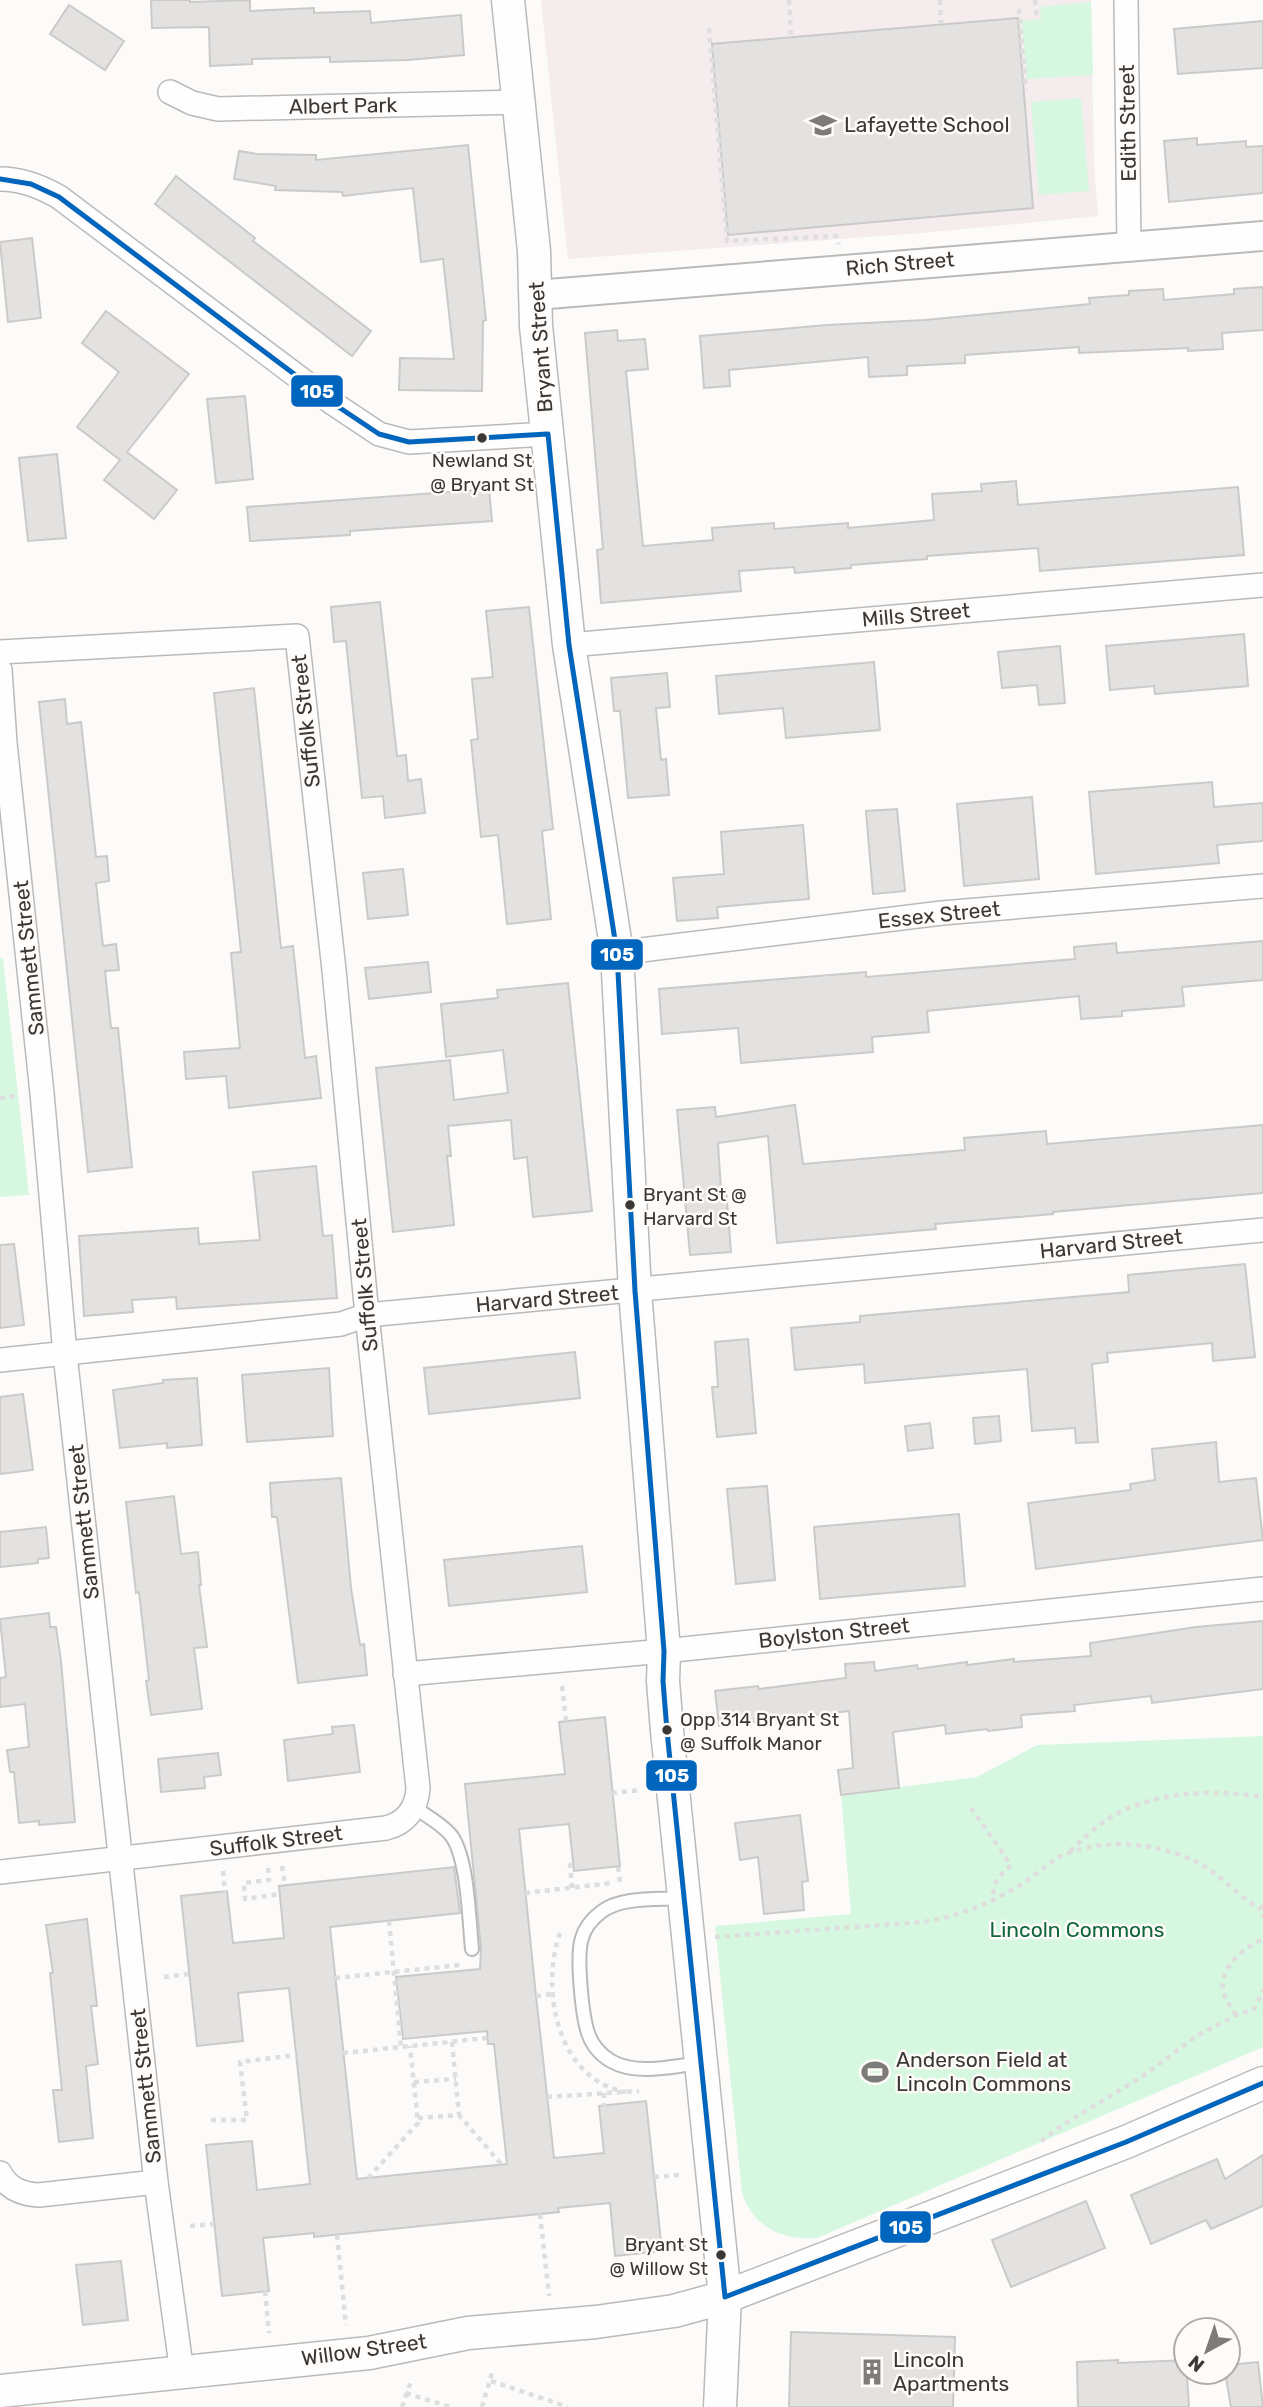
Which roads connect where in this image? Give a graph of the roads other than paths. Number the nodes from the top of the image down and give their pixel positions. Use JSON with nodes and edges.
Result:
{"nodes":[{"id":1,"x":508,"y":0,"type":"edge"},
{"id":2,"x":1126,"y":0,"type":"edge"},
{"id":3,"x":170,"y":92,"type":"dead end"},
{"id":4,"x":519,"y":102,"type":"junction"},
{"id":5,"x":0,"y":179,"type":"edge"},
{"id":6,"x":1263,"y":236,"type":"edge"},
{"id":7,"x":1129,"y":247,"type":"junction"},
{"id":8,"x":536,"y":295,"type":"junction"},
{"id":9,"x":548,"y":434,"type":"junction"},
{"id":10,"x":1263,"y":585,"type":"edge"},
{"id":11,"x":569,"y":645,"type":"junction"},
{"id":12,"x":0,"y":652,"type":"edge"},
{"id":13,"x":0,"y":670,"type":"edge"},
{"id":14,"x":8,"y":842,"type":"edge"},
{"id":15,"x":1263,"y":886,"type":"edge"},
{"id":16,"x":617,"y":953,"type":"junction"},
{"id":17,"x":1263,"y":1230,"type":"edge"},
{"id":18,"x":635,"y":1291,"type":"junction"},
{"id":19,"x":368,"y":1315,"type":"junction"},
{"id":20,"x":65,"y":1354,"type":"junction"},
{"id":21,"x":0,"y":1360,"type":"edge"},
{"id":22,"x":1263,"y":1589,"type":"edge"},
{"id":23,"x":664,"y":1651,"type":"junction"},
{"id":24,"x":405,"y":1674,"type":"junction"},
{"id":25,"x":414,"y":1807,"type":"junction"},
{"id":26,"x":122,"y":1860,"type":"junction"},
{"id":27,"x":0,"y":1872,"type":"edge"},
{"id":28,"x":684,"y":1898,"type":"junction"},
{"id":29,"x":472,"y":1949,"type":"dead end"},
{"id":30,"x":701,"y":2063,"type":"junction"},
{"id":31,"x":1263,"y":2083,"type":"edge"},
{"id":32,"x":0,"y":2173,"type":"edge"},
{"id":33,"x":156,"y":2182,"type":"junction"},
{"id":34,"x":725,"y":2297,"type":"junction"},
{"id":35,"x":182,"y":2373,"type":"junction"},
{"id":36,"x":0,"y":2390,"type":"edge"},
{"id":37,"x":720,"y":2407,"type":"edge"}],
"edges":[{"from":1,"to":4,"type":"main road","name":"Bryant Street"},
{"from":2,"to":7,"type":"street","name":"Edith Street"},
{"from":3,"to":4,"type":"street","name":"Albert Park"},
{"from":4,"to":8,"type":"main road","name":"Bryant Street"},
{"from":5,"to":9,"type":"street"},
{"from":6,"to":7,"type":"street","name":"Rich Street"},
{"from":7,"to":8,"type":"street","name":"Rich Street"},
{"from":8,"to":9,"type":"main road","name":"Bryant Street"},
{"from":9,"to":11,"type":"main road","name":"Bryant Street"},
{"from":10,"to":11,"type":"street","name":"Mills Street"},
{"from":11,"to":16,"type":"main road","name":"Bryant Street"},
{"from":12,"to":19,"type":"street","name":"Suffolk Street"},
{"from":13,"to":14,"type":"street","name":"Sammett Street"},
{"from":14,"to":20,"type":"street","name":"Sammett Street"},
{"from":15,"to":16,"type":"street","name":"Essex Street"},
{"from":16,"to":18,"type":"main road","name":"Bryant Street"},
{"from":17,"to":18,"type":"street","name":"Harvard Street"},
{"from":18,"to":19,"type":"street","name":"Harvard Street"},
{"from":18,"to":23,"type":"main road","name":"Bryant Street"},
{"from":19,"to":20,"type":"street","name":"Harvard Street"},
{"from":19,"to":24,"type":"street","name":"Suffolk Street"},
{"from":20,"to":21,"type":"street","name":"Harvard Street"},
{"from":20,"to":26,"type":"street","name":"Sammett Street"},
{"from":22,"to":23,"type":"street","name":"Boylston Street"},
{"from":23,"to":24,"type":"street","name":"Boylston Street"},
{"from":23,"to":28,"type":"main road","name":"Bryant Street"},
{"from":24,"to":25,"type":"street","name":"Suffolk Street"},
{"from":25,"to":26,"type":"street","name":"Suffolk Street"},
{"from":25,"to":29,"type":"lane"},
{"from":26,"to":27,"type":"street","name":"Suffolk Street"},
{"from":26,"to":33,"type":"street","name":"Sammett Street"},
{"from":28,"to":30,"type":"main road","name":"Bryant Street"},
{"from":28,"to":30,"type":"lane"},
{"from":30,"to":34,"type":"main road","name":"Bryant Street"},
{"from":31,"to":34,"type":"main road","name":"Willow Street"},
{"from":32,"to":33,"type":"street"},
{"from":33,"to":35,"type":"street","name":"Sammett Street"},
{"from":34,"to":35,"type":"main road","name":"Willow Street"},
{"from":34,"to":37,"type":"main road","name":"Bryant Street"},
{"from":35,"to":36,"type":"main road","name":"Willow Street"}]}
